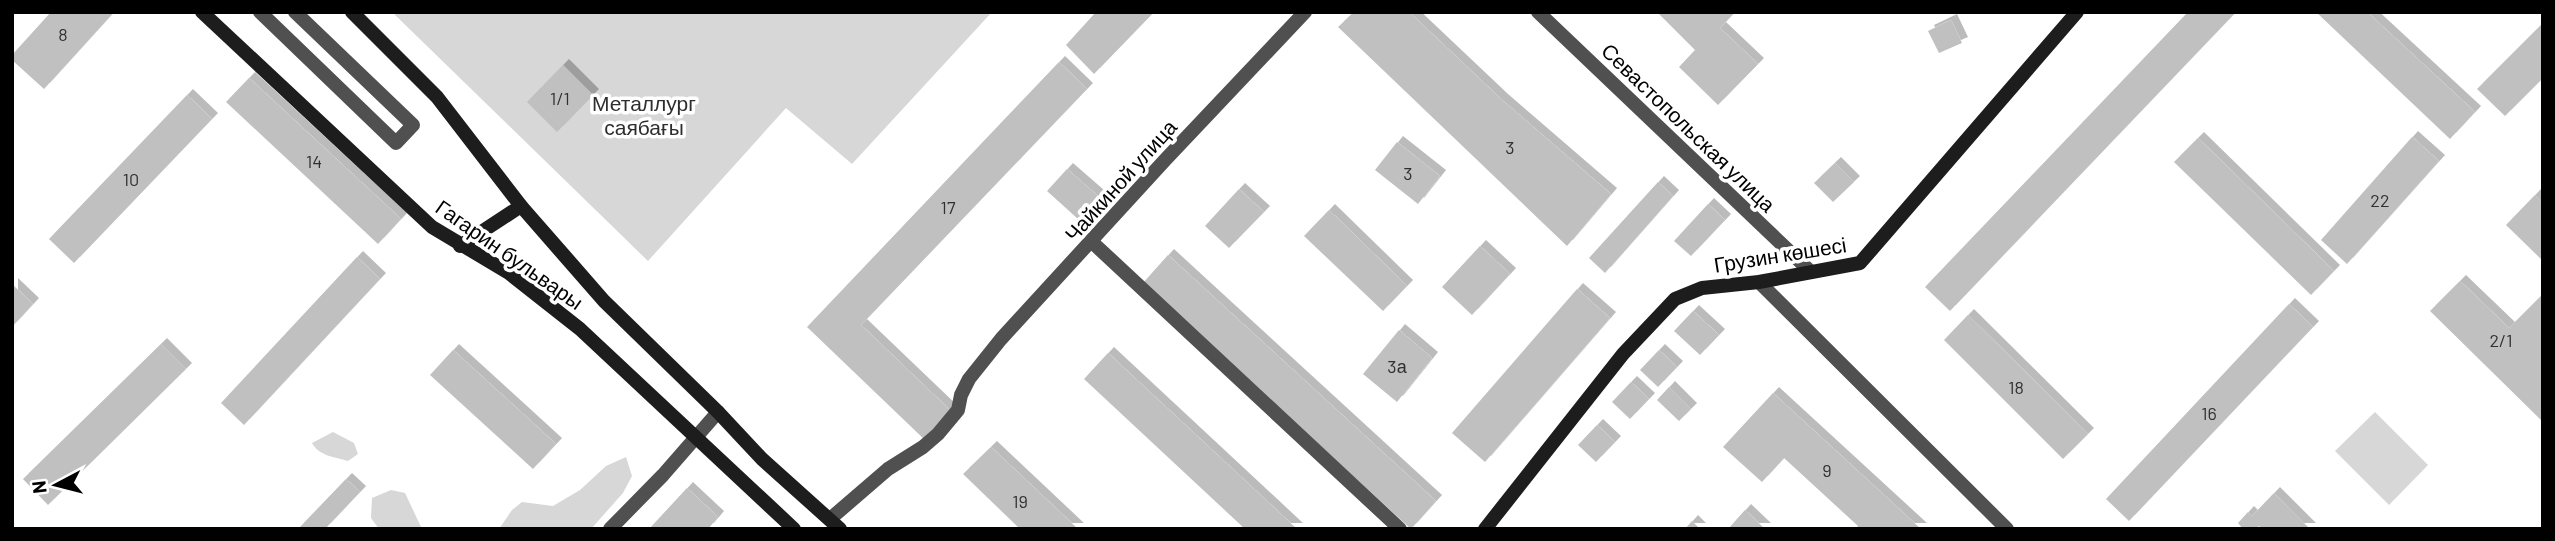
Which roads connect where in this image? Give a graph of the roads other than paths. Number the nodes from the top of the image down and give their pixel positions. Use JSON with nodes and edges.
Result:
{"nodes":[{"id":1,"x":202,"y":12,"type":"edge"},
{"id":2,"x":260,"y":12,"type":"edge"},
{"id":3,"x":295,"y":12,"type":"edge"},
{"id":4,"x":352,"y":12,"type":"edge"},
{"id":5,"x":1305,"y":12,"type":"edge"},
{"id":6,"x":1538,"y":12,"type":"edge"},
{"id":7,"x":2077,"y":12,"type":"edge"},
{"id":8,"x":521,"y":206,"type":"junction"},
{"id":9,"x":1092,"y":242,"type":"junction"},
{"id":10,"x":460,"y":246,"type":"junction"},
{"id":11,"x":1811,"y":272,"type":"junction"},
{"id":12,"x":1759,"y":282,"type":"junction"},
{"id":13,"x":718,"y":412,"type":"junction"},
{"id":14,"x":696,"y":435,"type":"junction"},
{"id":15,"x":835,"y":524,"type":"edge"},
{"id":16,"x":2006,"y":528,"type":"edge"},
{"id":17,"x":610,"y":529,"type":"edge"},
{"id":18,"x":794,"y":529,"type":"edge"},
{"id":19,"x":1400,"y":529,"type":"edge"},
{"id":20,"x":1485,"y":529,"type":"edge"}],
"edges":[{"from":1,"to":10,"type":"main road","name":"Гагарин бульвары"},
{"from":2,"to":3,"type":"street"},
{"from":4,"to":8,"type":"main road","name":"Гагарин бульвары"},
{"from":5,"to":9,"type":"street","name":"Чайкиной улица"},
{"from":6,"to":11,"type":"street","name":"Севастопольская улица"},
{"from":7,"to":11,"type":"main road","name":"Грузин көшесі"},
{"from":8,"to":10,"type":"main road"},
{"from":8,"to":13,"type":"main road","name":"Гагарин бульвары"},
{"from":9,"to":15,"type":"street","name":"Чайкиной улица"},
{"from":9,"to":19,"type":"street"},
{"from":10,"to":14,"type":"main road","name":"Гагарин бульвары"},
{"from":11,"to":12,"type":"main road","name":"Грузин көшесі"},
{"from":12,"to":16,"type":"street"},
{"from":12,"to":20,"type":"main road","name":"Грузин көшесі"},
{"from":13,"to":14,"type":"street"},
{"from":13,"to":15,"type":"main road","name":"Гагарин бульвары"},
{"from":14,"to":17,"type":"street"},
{"from":14,"to":18,"type":"main road","name":"Гагарин бульвары"}]}
